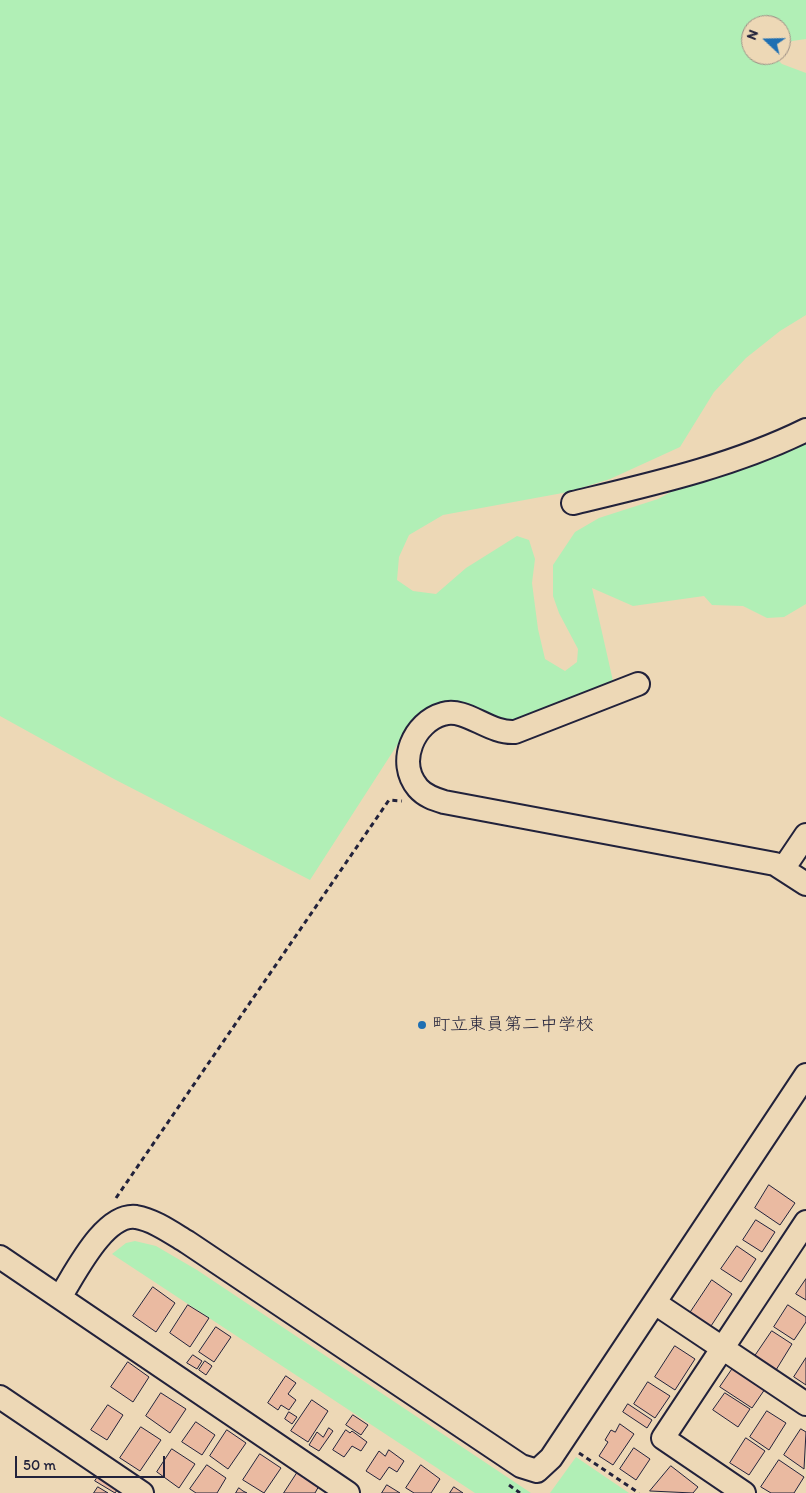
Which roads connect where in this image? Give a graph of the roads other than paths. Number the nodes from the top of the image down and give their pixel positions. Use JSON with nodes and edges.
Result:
{"nodes":[{"id":1,"x":806,"y":430,"type":"edge"},
{"id":2,"x":573,"y":504,"type":"dead end"},
{"id":3,"x":638,"y":684,"type":"dead end"},
{"id":4,"x":806,"y":835,"type":"edge"},
{"id":5,"x":783,"y":869,"type":"junction"},
{"id":6,"x":806,"y":884,"type":"edge"},
{"id":7,"x":806,"y":1075,"type":"edge"},
{"id":8,"x":806,"y":1222,"type":"edge"},
{"id":9,"x":0,"y":1257,"type":"edge"},
{"id":10,"x":60,"y":1297,"type":"junction"},
{"id":11,"x":655,"y":1303,"type":"junction"},
{"id":12,"x":722,"y":1348,"type":"junction"},
{"id":13,"x":0,"y":1397,"type":"edge"},
{"id":14,"x":806,"y":1404,"type":"edge"},
{"id":15,"x":142,"y":1493,"type":"edge"},
{"id":16,"x":348,"y":1493,"type":"edge"},
{"id":17,"x":744,"y":1493,"type":"edge"}],
"edges":[{"from":1,"to":2,"type":"street"},
{"from":3,"to":5,"type":"street"},
{"from":4,"to":5,"type":"street"},
{"from":5,"to":6,"type":"street"},
{"from":7,"to":11,"type":"street"},
{"from":8,"to":12,"type":"street"},
{"from":9,"to":10,"type":"street"},
{"from":10,"to":11,"type":"street"},
{"from":10,"to":16,"type":"street"},
{"from":11,"to":12,"type":"street"},
{"from":12,"to":14,"type":"street"},
{"from":12,"to":17,"type":"street"},
{"from":13,"to":15,"type":"street"}]}
